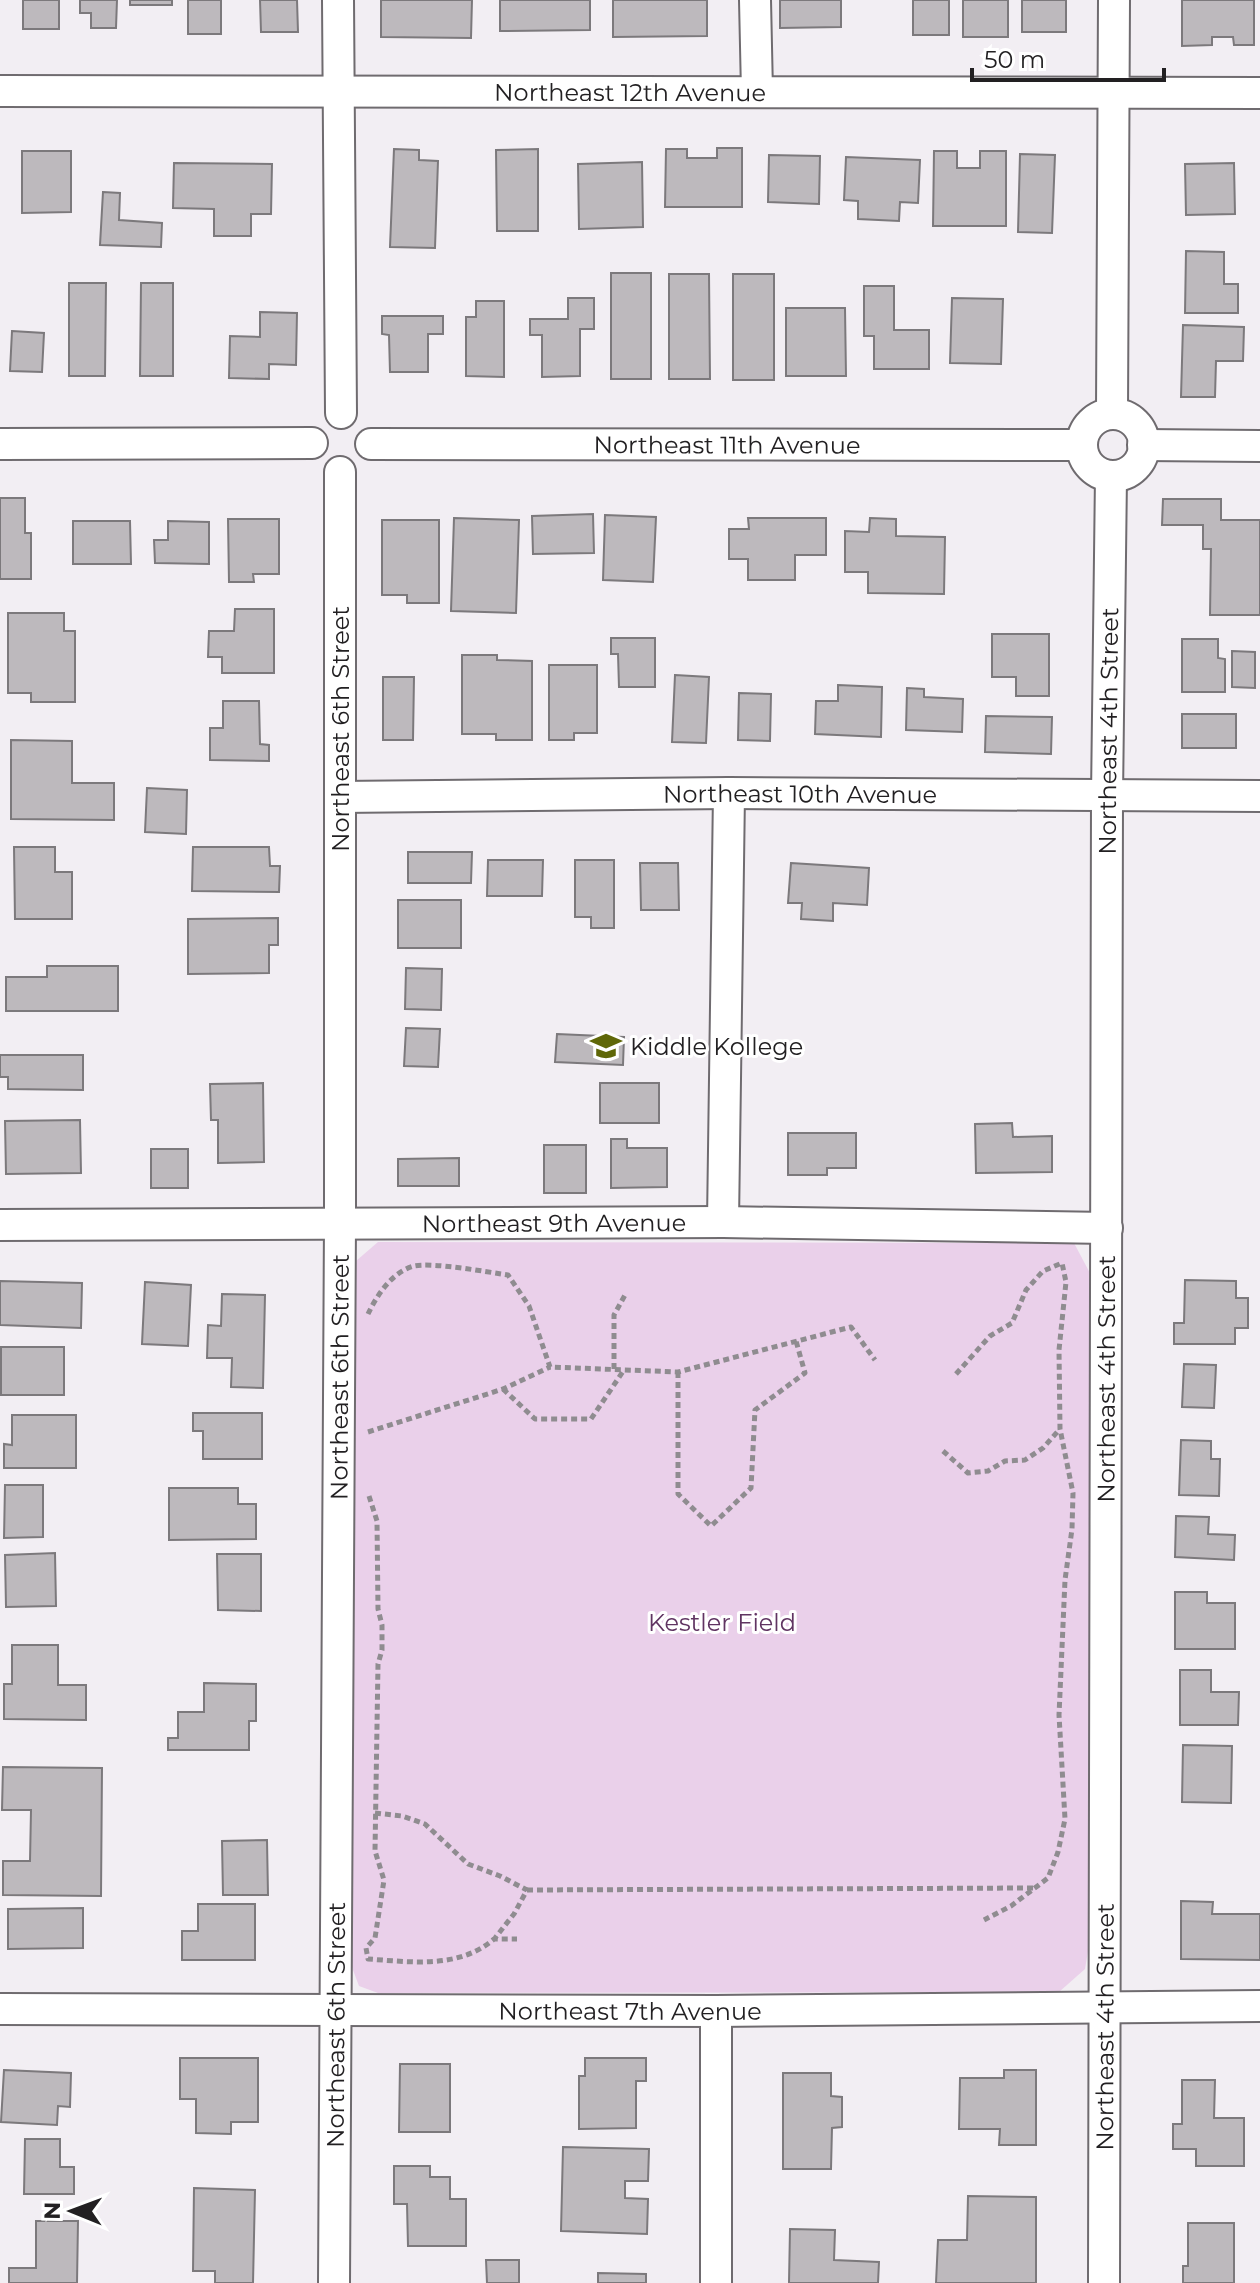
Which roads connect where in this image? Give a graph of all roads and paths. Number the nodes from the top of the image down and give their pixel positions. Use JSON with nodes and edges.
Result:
{"nodes":[{"id":1,"x":338,"y":0,"type":"edge"},
{"id":2,"x":755,"y":0,"type":"edge"},
{"id":3,"x":1114,"y":0,"type":"edge"},
{"id":4,"x":0,"y":91,"type":"edge"},
{"id":5,"x":339,"y":92,"type":"junction"},
{"id":6,"x":757,"y":92,"type":"junction"},
{"id":7,"x":1112,"y":92,"type":"junction"},
{"id":8,"x":1260,"y":93,"type":"edge"},
{"id":9,"x":341,"y":413,"type":"junction"},
{"id":10,"x":1112,"y":413,"type":"junction"},
{"id":11,"x":312,"y":443,"type":"junction"},
{"id":12,"x":0,"y":444,"type":"edge"},
{"id":13,"x":371,"y":444,"type":"junction"},
{"id":14,"x":1082,"y":445,"type":"junction"},
{"id":15,"x":1143,"y":445,"type":"junction"},
{"id":16,"x":1260,"y":446,"type":"edge"},
{"id":17,"x":340,"y":472,"type":"junction"},
{"id":18,"x":1111,"y":476,"type":"junction"},
{"id":19,"x":729,"y":793,"type":"junction"},
{"id":20,"x":1107,"y":796,"type":"junction"},
{"id":21,"x":1260,"y":796,"type":"edge"},
{"id":22,"x":340,"y":797,"type":"junction"},
{"id":23,"x":340,"y":1222,"type":"junction"},
{"id":24,"x":723,"y":1222,"type":"junction"},
{"id":25,"x":0,"y":1225,"type":"edge"},
{"id":26,"x":1107,"y":1228,"type":"junction"},
{"id":27,"x":625,"y":1295,"type":"dead end"},
{"id":28,"x":368,"y":1328,"type":"dead end"},
{"id":29,"x":796,"y":1341,"type":"junction"},
{"id":30,"x":875,"y":1360,"type":"dead end"},
{"id":31,"x":550,"y":1367,"type":"junction"},
{"id":32,"x":614,"y":1369,"type":"junction"},
{"id":33,"x":624,"y":1369,"type":"junction"},
{"id":34,"x":678,"y":1372,"type":"junction"},
{"id":35,"x":956,"y":1374,"type":"dead end"},
{"id":36,"x":503,"y":1389,"type":"junction"},
{"id":37,"x":368,"y":1417,"type":"dead end"},
{"id":38,"x":1060,"y":1429,"type":"junction"},
{"id":39,"x":368,"y":1432,"type":"junction"},
{"id":40,"x":368,"y":1446,"type":"dead end"},
{"id":41,"x":943,"y":1451,"type":"dead end"},
{"id":42,"x":369,"y":1488,"type":"dead end"},
{"id":43,"x":375,"y":1813,"type":"junction"},
{"id":44,"x":1035,"y":1888,"type":"junction"},
{"id":45,"x":527,"y":1890,"type":"junction"},
{"id":46,"x":984,"y":1920,"type":"dead end"},
{"id":47,"x":494,"y":1939,"type":"junction"},
{"id":48,"x":517,"y":1939,"type":"dead end"},
{"id":49,"x":1105,"y":2006,"type":"junction"},
{"id":50,"x":1260,"y":2006,"type":"edge"},
{"id":51,"x":0,"y":2009,"type":"edge"},
{"id":52,"x":335,"y":2009,"type":"junction"},
{"id":53,"x":716,"y":2011,"type":"junction"},
{"id":54,"x":334,"y":2283,"type":"edge"},
{"id":55,"x":716,"y":2283,"type":"edge"},
{"id":56,"x":1104,"y":2283,"type":"edge"}],
"edges":[{"from":1,"to":5,"type":"street"},
{"from":2,"to":6,"type":"street"},
{"from":3,"to":7,"type":"street"},
{"from":4,"to":5,"type":"street","name":"Northeast 12th Avenue"},
{"from":5,"to":6,"type":"street","name":"Northeast 12th Avenue"},
{"from":5,"to":9,"type":"street"},
{"from":6,"to":7,"type":"street","name":"Northeast 12th Avenue"},
{"from":7,"to":8,"type":"street","name":"Northeast 12th Avenue"},
{"from":7,"to":10,"type":"street"},
{"from":9,"to":11,"type":"street"},
{"from":9,"to":13,"type":"street"},
{"from":10,"to":14,"type":"street"},
{"from":10,"to":15,"type":"street"},
{"from":11,"to":12,"type":"street"},
{"from":11,"to":17,"type":"street"},
{"from":13,"to":14,"type":"street","name":"Northeast 11th Avenue"},
{"from":13,"to":17,"type":"street"},
{"from":14,"to":18,"type":"street"},
{"from":15,"to":16,"type":"street"},
{"from":15,"to":18,"type":"street"},
{"from":17,"to":22,"type":"street","name":"Northeast 6th Street"},
{"from":18,"to":20,"type":"street","name":"Northeast 4th Street"},
{"from":19,"to":20,"type":"street","name":"Northeast 10th Avenue"},
{"from":19,"to":22,"type":"street","name":"Northeast 10th Avenue"},
{"from":19,"to":24,"type":"street"},
{"from":20,"to":21,"type":"street","name":"Northeast 10th Avenue"},
{"from":20,"to":26,"type":"street","name":"Northeast 4th Street"},
{"from":22,"to":23,"type":"street","name":"Northeast 6th Street"},
{"from":23,"to":24,"type":"street","name":"Northeast 9th Avenue"},
{"from":23,"to":25,"type":"street","name":"Northeast 9th Avenue"},
{"from":23,"to":52,"type":"street","name":"Northeast 6th Street"},
{"from":24,"to":26,"type":"street","name":"Northeast 9th Avenue"},
{"from":26,"to":49,"type":"street","name":"Northeast 4th Street"},
{"from":27,"to":32,"type":"path"},
{"from":28,"to":31,"type":"path"},
{"from":29,"to":30,"type":"path"},
{"from":29,"to":34,"type":"path"},
{"from":29,"to":34,"type":"path"},
{"from":31,"to":32,"type":"path"},
{"from":31,"to":36,"type":"path"},
{"from":32,"to":33,"type":"path"},
{"from":33,"to":34,"type":"path"},
{"from":33,"to":36,"type":"path"},
{"from":35,"to":38,"type":"path"},
{"from":36,"to":39,"type":"path"},
{"from":37,"to":39,"type":"path"},
{"from":38,"to":41,"type":"path"},
{"from":38,"to":44,"type":"path"},
{"from":39,"to":40,"type":"path"},
{"from":42,"to":43,"type":"path"},
{"from":43,"to":45,"type":"path"},
{"from":43,"to":47,"type":"path"},
{"from":44,"to":45,"type":"path"},
{"from":44,"to":46,"type":"path"},
{"from":45,"to":47,"type":"path"},
{"from":47,"to":48,"type":"path"},
{"from":49,"to":50,"type":"street","name":"Northeast 7th Avenue"},
{"from":49,"to":53,"type":"street","name":"Northeast 7th Avenue"},
{"from":49,"to":56,"type":"street","name":"Northeast 4th Street"},
{"from":51,"to":52,"type":"street","name":"Northeast 7th Avenue"},
{"from":52,"to":53,"type":"street","name":"Northeast 7th Avenue"},
{"from":52,"to":54,"type":"street","name":"Northeast 6th Street"},
{"from":53,"to":55,"type":"street"}]}
